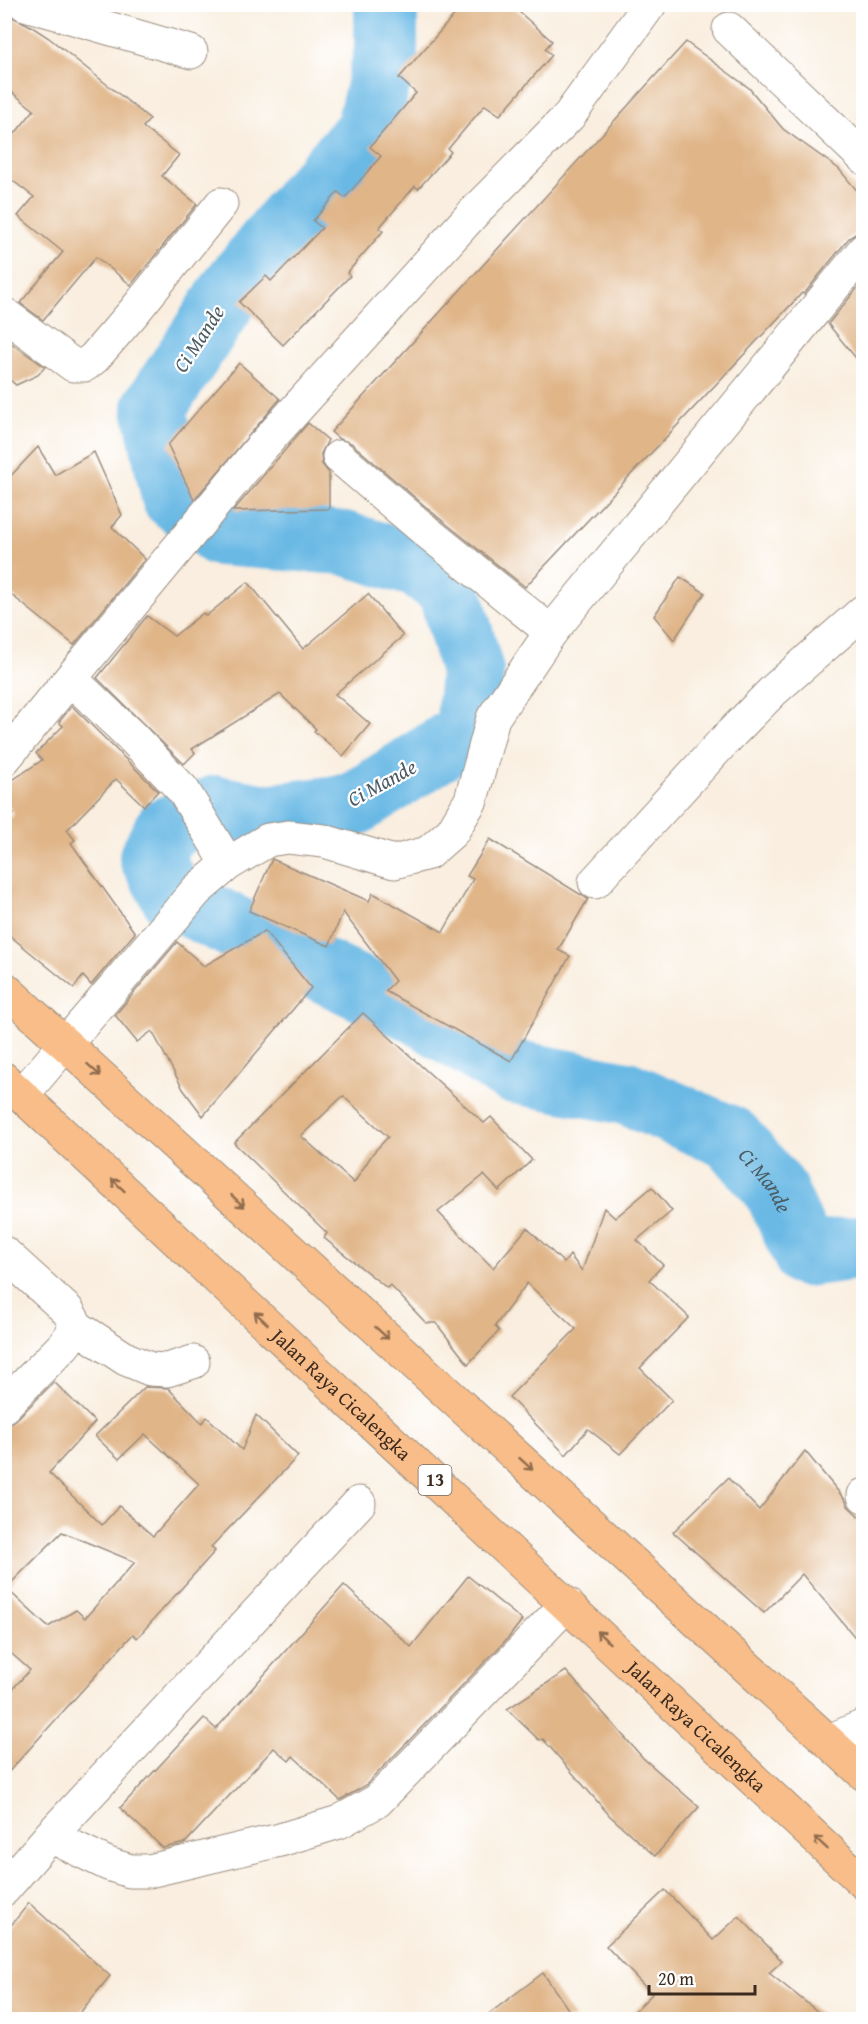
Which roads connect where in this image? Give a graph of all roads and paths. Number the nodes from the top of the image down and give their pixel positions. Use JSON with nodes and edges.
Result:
{"nodes":[{"id":1,"x":25,"y":4,"type":"edge"},
{"id":2,"x":650,"y":4,"type":"edge"},
{"id":3,"x":729,"y":29,"type":"dead end"},
{"id":4,"x":190,"y":52,"type":"dead end"},
{"id":5,"x":864,"y":158,"type":"edge"},
{"id":6,"x":220,"y":204,"type":"dead end"},
{"id":7,"x":864,"y":250,"type":"edge"},
{"id":8,"x":4,"y":314,"type":"edge"},
{"id":9,"x":339,"y":457,"type":"dead end"},
{"id":10,"x":864,"y":611,"type":"edge"},
{"id":11,"x":551,"y":632,"type":"junction"},
{"id":12,"x":71,"y":679,"type":"junction"},
{"id":13,"x":4,"y":759,"type":"edge"},
{"id":14,"x":228,"y":864,"type":"junction"},
{"id":15,"x":595,"y":882,"type":"dead end"},
{"id":16,"x":4,"y":987,"type":"edge"},
{"id":17,"x":66,"y":1044,"type":"junction"},
{"id":18,"x":13,"y":1087,"type":"edge"},
{"id":19,"x":4,"y":1253,"type":"edge"},
{"id":20,"x":77,"y":1328,"type":"junction"},
{"id":21,"x":193,"y":1362,"type":"dead end"},
{"id":22,"x":4,"y":1406,"type":"edge"},
{"id":23,"x":359,"y":1503,"type":"dead end"},
{"id":24,"x":567,"y":1604,"type":"junction"},
{"id":25,"x":864,"y":1726,"type":"edge"},
{"id":26,"x":828,"y":1741,"type":"junction"},
{"id":27,"x":864,"y":1774,"type":"edge"},
{"id":28,"x":50,"y":1836,"type":"junction"},
{"id":29,"x":864,"y":1883,"type":"edge"},
{"id":30,"x":4,"y":1888,"type":"edge"}],
"edges":[{"from":1,"to":4,"type":"street"},
{"from":2,"to":12,"type":"street"},
{"from":3,"to":5,"type":"street"},
{"from":6,"to":8,"type":"street"},
{"from":7,"to":11,"type":"street"},
{"from":9,"to":11,"type":"street"},
{"from":10,"to":15,"type":"street"},
{"from":11,"to":14,"type":"street"},
{"from":12,"to":13,"type":"street"},
{"from":12,"to":14,"type":"street"},
{"from":14,"to":17,"type":"street"},
{"from":16,"to":17,"type":"highway"},
{"from":17,"to":18,"type":"street"},
{"from":17,"to":26,"type":"highway","one_way":true},
{"from":24,"to":18,"type":"highway","name":"Jalan Raya Cicalengka","number":"13","one_way":true},
{"from":19,"to":20,"type":"street"},
{"from":20,"to":21,"type":"street"},
{"from":20,"to":22,"type":"street"},
{"from":23,"to":28,"type":"street"},
{"from":24,"to":28,"type":"street"},
{"from":29,"to":24,"type":"highway","name":"Jalan Raya Cicalengka","number":"13","one_way":true},
{"from":25,"to":26,"type":"street"},
{"from":26,"to":27,"type":"highway"},
{"from":28,"to":30,"type":"street"}]}
